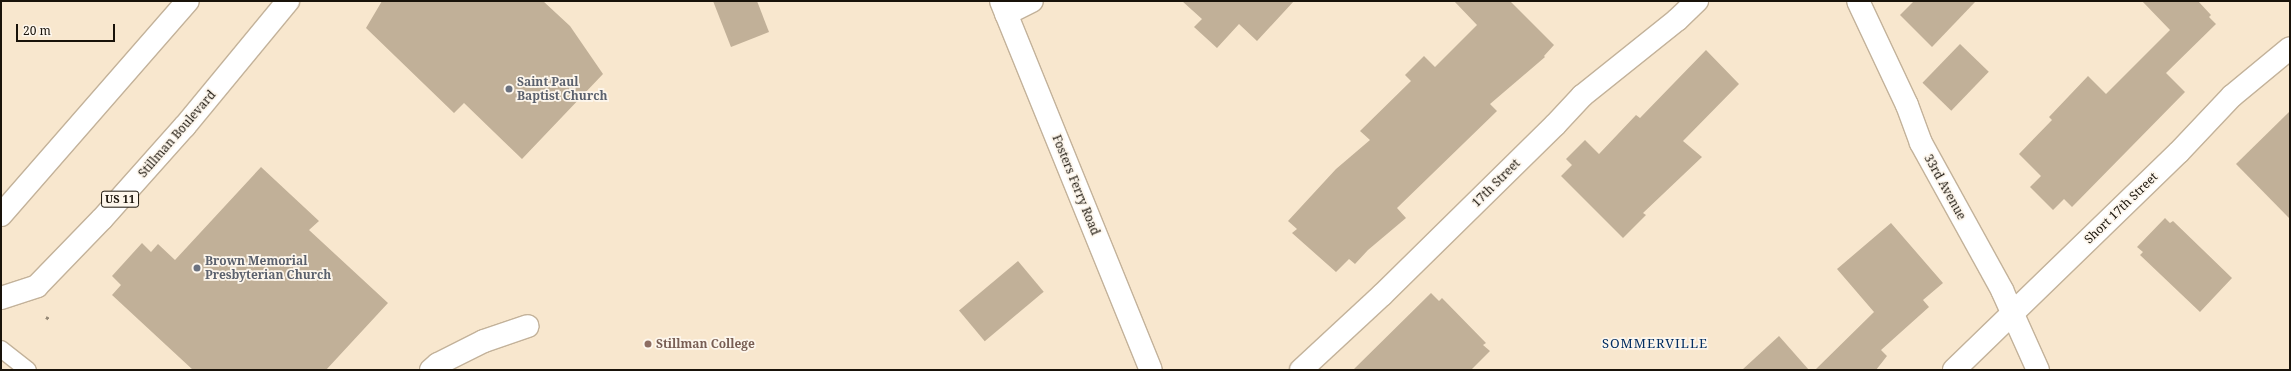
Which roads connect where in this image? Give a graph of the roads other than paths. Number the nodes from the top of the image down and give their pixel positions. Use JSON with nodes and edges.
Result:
{"nodes":[{"id":1,"x":188,"y":1,"type":"edge"},
{"id":2,"x":288,"y":1,"type":"edge"},
{"id":3,"x":1032,"y":1,"type":"edge"},
{"id":4,"x":1697,"y":1,"type":"edge"},
{"id":5,"x":1858,"y":1,"type":"edge"},
{"id":6,"x":1004,"y":7,"type":"edge"},
{"id":7,"x":2290,"y":48,"type":"edge"},
{"id":8,"x":1,"y":215,"type":"edge"},
{"id":9,"x":1,"y":298,"type":"edge"},
{"id":10,"x":2012,"y":312,"type":"junction"},
{"id":11,"x":528,"y":326,"type":"dead end"},
{"id":12,"x":1,"y":349,"type":"edge"},
{"id":13,"x":28,"y":370,"type":"edge"},
{"id":14,"x":431,"y":370,"type":"edge"},
{"id":15,"x":1150,"y":370,"type":"edge"},
{"id":16,"x":1301,"y":370,"type":"edge"},
{"id":17,"x":1954,"y":370,"type":"edge"},
{"id":18,"x":2038,"y":370,"type":"edge"}],
"edges":[{"from":1,"to":8,"type":"street"},
{"from":2,"to":9,"type":"street","name":"Stillman Boulevard","number":"US 11"},
{"from":3,"to":6,"type":"street"},
{"from":4,"to":16,"type":"street","name":"17th Street"},
{"from":5,"to":10,"type":"street","name":"33rd Avenue"},
{"from":6,"to":15,"type":"street","name":"Fosters Ferry Road"},
{"from":7,"to":10,"type":"street","name":"Short 17th Street"},
{"from":10,"to":17,"type":"street","name":"Short 17th Street"},
{"from":10,"to":18,"type":"street","name":"33rd Avenue"},
{"from":11,"to":14,"type":"street"},
{"from":12,"to":13,"type":"lane"}]}
